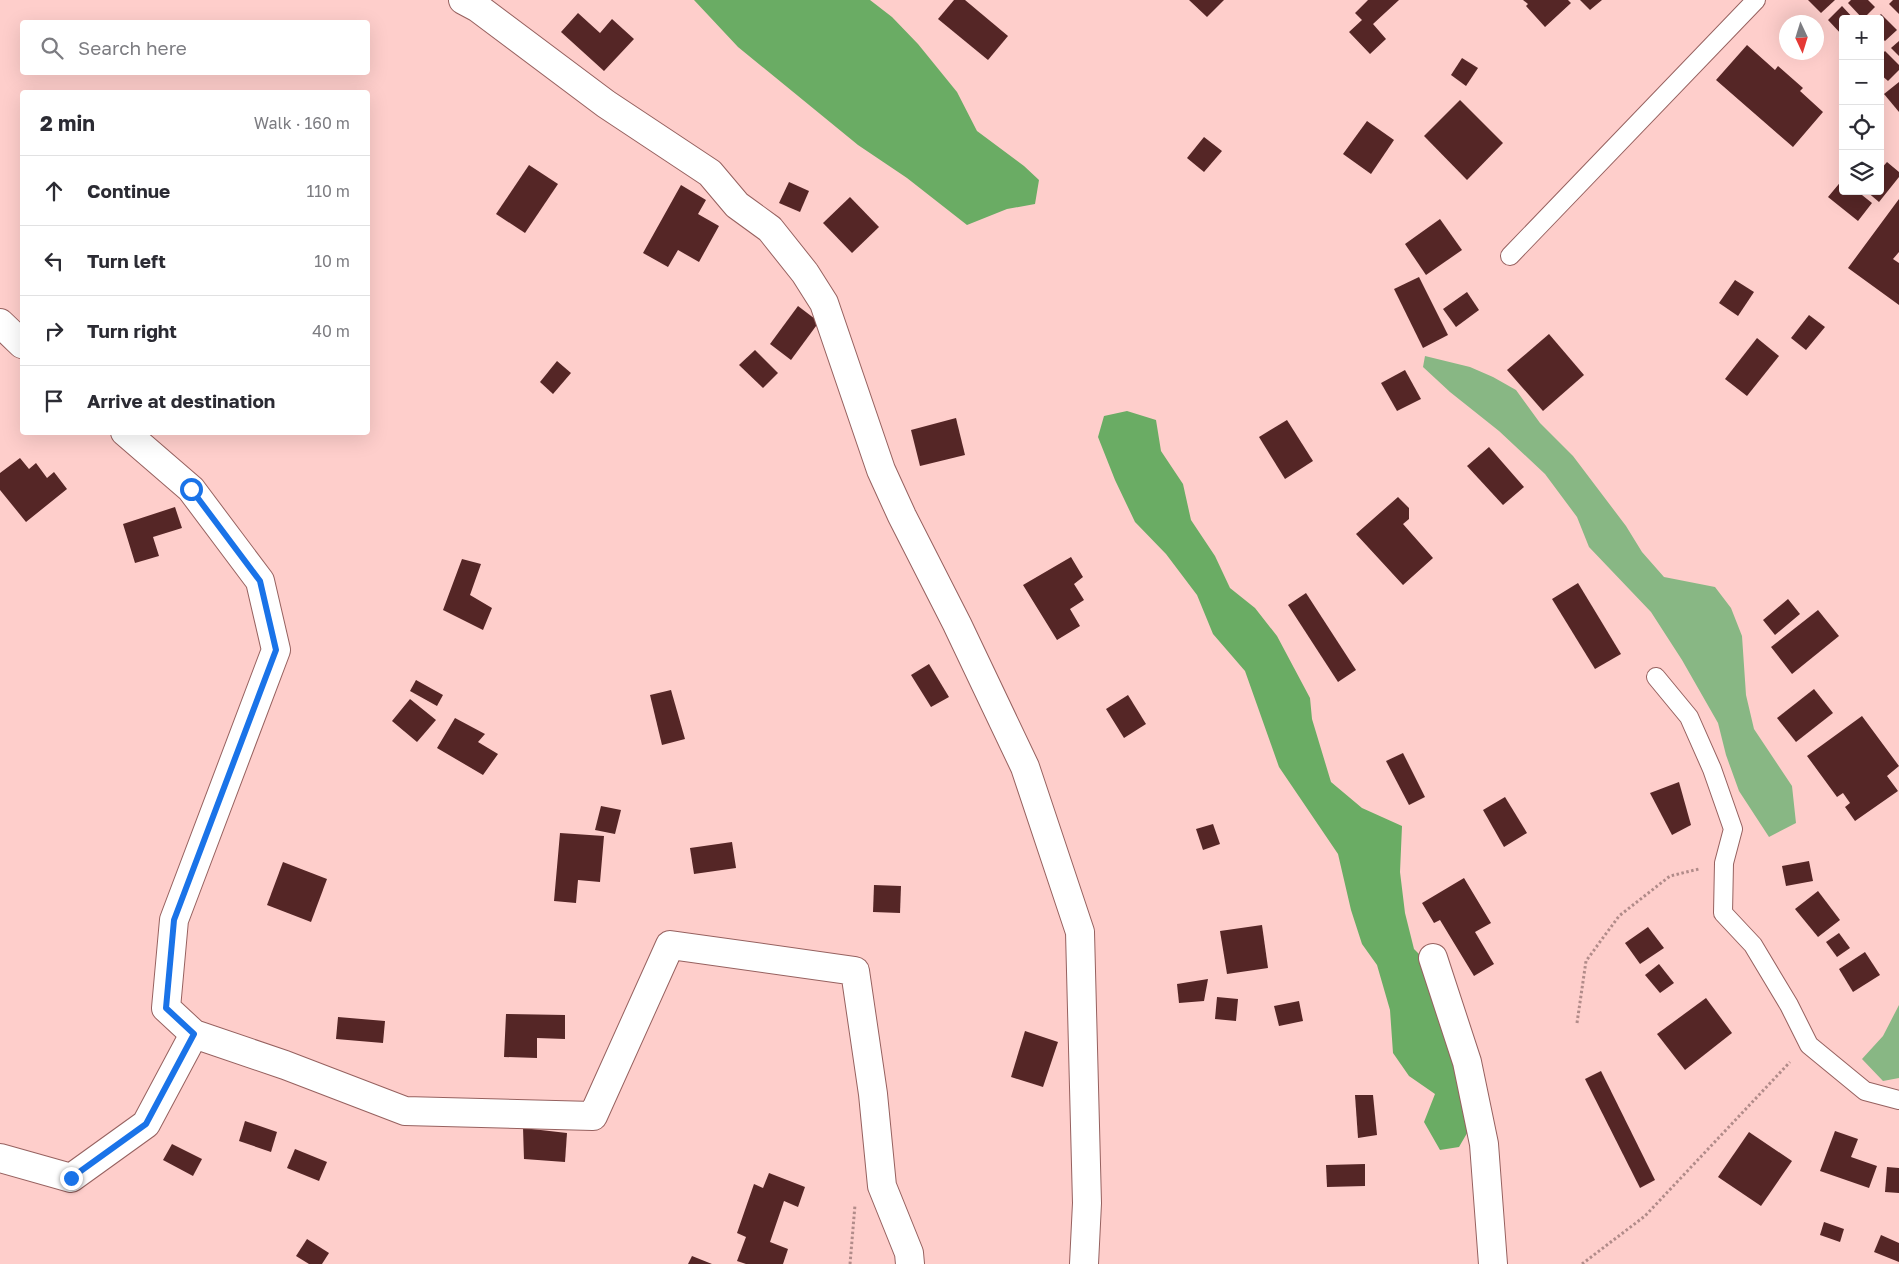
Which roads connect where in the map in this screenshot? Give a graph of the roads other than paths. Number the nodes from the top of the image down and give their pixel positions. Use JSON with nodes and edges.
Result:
{"nodes":[{"id":1,"x":464,"y":0,"type":"edge"},
{"id":2,"x":1756,"y":0,"type":"edge"},
{"id":3,"x":1510,"y":256,"type":"dead end"},
{"id":4,"x":0,"y":323,"type":"edge"},
{"id":5,"x":20,"y":342,"type":"edge"},
{"id":6,"x":128,"y":435,"type":"edge"},
{"id":7,"x":1656,"y":677,"type":"dead end"},
{"id":8,"x":1433,"y":958,"type":"dead end"},
{"id":9,"x":194,"y":1034,"type":"junction"},
{"id":10,"x":1899,"y":1100,"type":"edge"},
{"id":11,"x":0,"y":1158,"type":"edge"},
{"id":12,"x":910,"y":1264,"type":"edge"},
{"id":13,"x":1084,"y":1264,"type":"edge"},
{"id":14,"x":1493,"y":1264,"type":"edge"}],
"edges":[{"from":1,"to":13,"type":"street"},
{"from":2,"to":3,"type":"lane"},
{"from":4,"to":5,"type":"street"},
{"from":6,"to":9,"type":"street"},
{"from":7,"to":10,"type":"lane"},
{"from":8,"to":14,"type":"street"},
{"from":9,"to":11,"type":"street"},
{"from":9,"to":12,"type":"street"}]}
